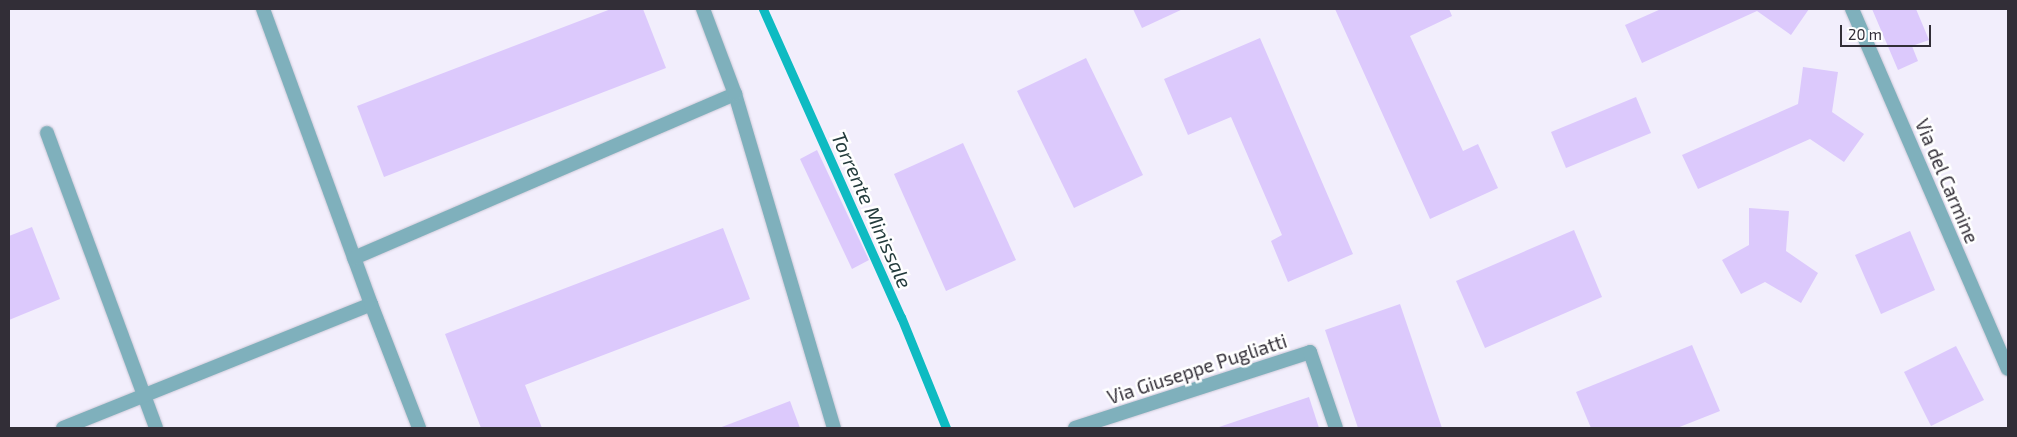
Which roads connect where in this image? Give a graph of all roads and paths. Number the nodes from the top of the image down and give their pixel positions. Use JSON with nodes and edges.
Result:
{"nodes":[{"id":1,"x":263,"y":9,"type":"edge"},
{"id":2,"x":703,"y":9,"type":"edge"},
{"id":3,"x":1852,"y":9,"type":"edge"},
{"id":4,"x":735,"y":94,"type":"junction"},
{"id":5,"x":46,"y":133,"type":"dead end"},
{"id":6,"x":354,"y":258,"type":"junction"},
{"id":7,"x":371,"y":304,"type":"junction"},
{"id":8,"x":2008,"y":369,"type":"edge"},
{"id":9,"x":144,"y":394,"type":"junction"},
{"id":10,"x":63,"y":428,"type":"edge"},
{"id":11,"x":156,"y":428,"type":"edge"},
{"id":12,"x":420,"y":428,"type":"edge"},
{"id":13,"x":834,"y":428,"type":"edge"},
{"id":14,"x":1075,"y":428,"type":"edge"},
{"id":15,"x":1336,"y":428,"type":"edge"}],
"edges":[{"from":1,"to":6,"type":"street"},
{"from":2,"to":4,"type":"street"},
{"from":3,"to":8,"type":"street","name":"Via del Carmine"},
{"from":4,"to":6,"type":"street"},
{"from":4,"to":13,"type":"street"},
{"from":5,"to":9,"type":"street"},
{"from":6,"to":7,"type":"street"},
{"from":7,"to":9,"type":"street"},
{"from":7,"to":12,"type":"street"},
{"from":9,"to":10,"type":"street"},
{"from":9,"to":11,"type":"street"},
{"from":14,"to":15,"type":"street","name":"Via Giuseppe Pugliatti"}]}
